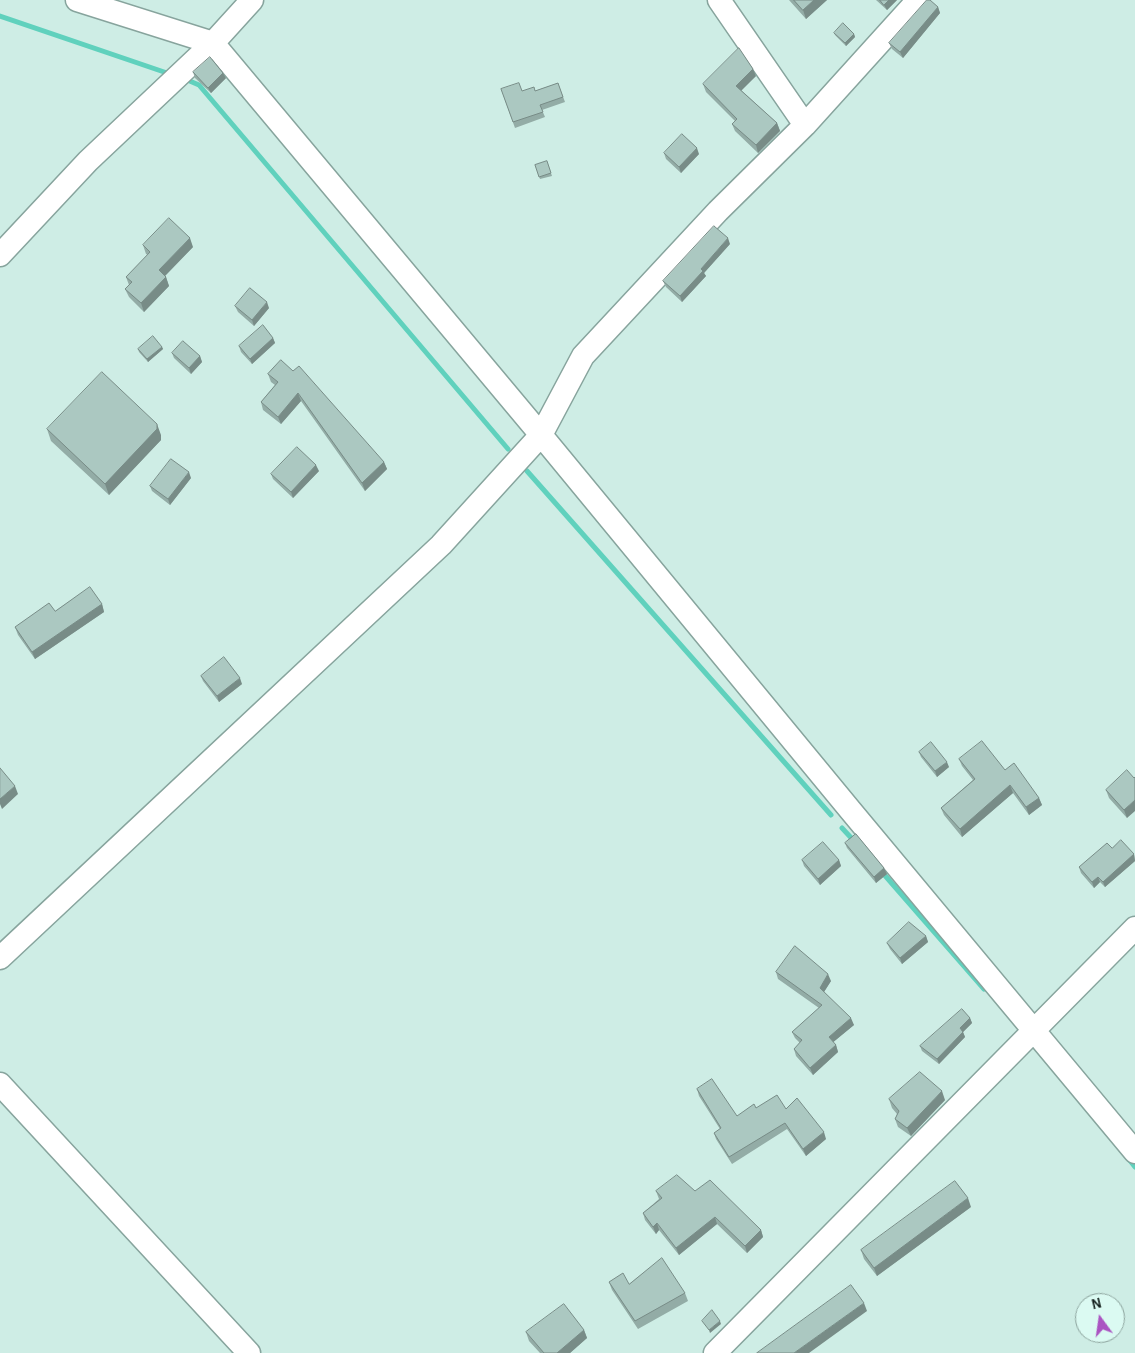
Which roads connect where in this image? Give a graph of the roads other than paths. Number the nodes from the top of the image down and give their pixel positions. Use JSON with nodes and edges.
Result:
{"nodes":[{"id":1,"x":77,"y":0,"type":"edge"},
{"id":2,"x":252,"y":0,"type":"edge"},
{"id":3,"x":719,"y":0,"type":"edge"},
{"id":4,"x":918,"y":0,"type":"edge"},
{"id":5,"x":213,"y":43,"type":"junction"},
{"id":6,"x":804,"y":125,"type":"junction"},
{"id":7,"x":0,"y":254,"type":"edge"},
{"id":8,"x":541,"y":434,"type":"junction"},
{"id":9,"x":1135,"y":928,"type":"edge"},
{"id":10,"x":0,"y":958,"type":"edge"},
{"id":11,"x":1033,"y":1030,"type":"junction"},
{"id":12,"x":0,"y":1084,"type":"edge"},
{"id":13,"x":1135,"y":1152,"type":"edge"},
{"id":14,"x":249,"y":1353,"type":"edge"},
{"id":15,"x":715,"y":1353,"type":"edge"}],
"edges":[{"from":1,"to":5,"type":"street"},
{"from":2,"to":5,"type":"street"},
{"from":3,"to":6,"type":"street"},
{"from":4,"to":6,"type":"street"},
{"from":5,"to":7,"type":"street"},
{"from":5,"to":8,"type":"street"},
{"from":6,"to":8,"type":"street"},
{"from":8,"to":10,"type":"street"},
{"from":8,"to":11,"type":"street"},
{"from":9,"to":11,"type":"street"},
{"from":11,"to":13,"type":"street"},
{"from":11,"to":15,"type":"street"},
{"from":12,"to":14,"type":"street"}]}
